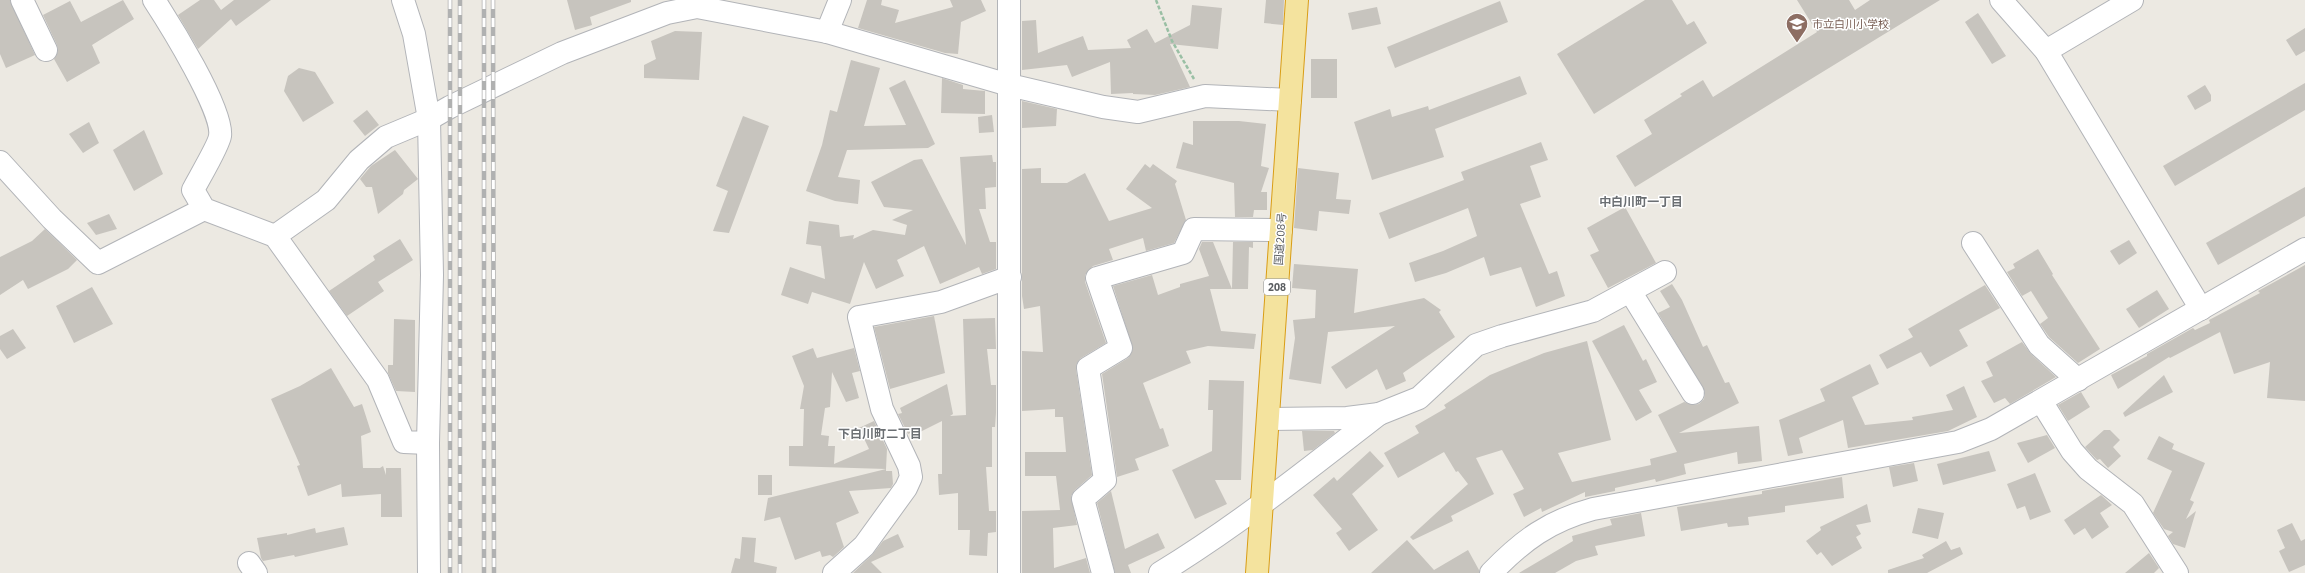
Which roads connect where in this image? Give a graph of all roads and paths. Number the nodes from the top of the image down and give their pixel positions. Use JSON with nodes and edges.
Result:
{"nodes":[{"id":1,"x":22,"y":0,"type":"edge"},
{"id":2,"x":154,"y":0,"type":"edge"},
{"id":3,"x":403,"y":0,"type":"edge"},
{"id":4,"x":840,"y":0,"type":"edge"},
{"id":5,"x":1009,"y":0,"type":"edge"},
{"id":6,"x":1156,"y":0,"type":"edge"},
{"id":7,"x":1297,"y":0,"type":"edge"},
{"id":8,"x":2001,"y":0,"type":"edge"},
{"id":9,"x":2120,"y":3,"type":"edge"},
{"id":10,"x":827,"y":32,"type":"junction"},
{"id":11,"x":46,"y":50,"type":"dead end"},
{"id":12,"x":2046,"y":51,"type":"junction"},
{"id":13,"x":1009,"y":85,"type":"junction"},
{"id":14,"x":1204,"y":96,"type":"junction"},
{"id":15,"x":1290,"y":100,"type":"junction"},
{"id":16,"x":429,"y":119,"type":"junction"},
{"id":17,"x":0,"y":162,"type":"edge"},
{"id":18,"x":204,"y":209,"type":"junction"},
{"id":19,"x":1281,"y":230,"type":"junction"},
{"id":20,"x":275,"y":236,"type":"junction"},
{"id":21,"x":1973,"y":243,"type":"dead end"},
{"id":22,"x":2305,"y":249,"type":"edge"},
{"id":23,"x":1665,"y":272,"type":"dead end"},
{"id":24,"x":1010,"y":277,"type":"junction"},
{"id":25,"x":1630,"y":291,"type":"junction"},
{"id":26,"x":2201,"y":308,"type":"junction"},
{"id":27,"x":2078,"y":380,"type":"junction"},
{"id":28,"x":1693,"y":392,"type":"dead end"},
{"id":29,"x":2041,"y":401,"type":"junction"},
{"id":30,"x":1379,"y":414,"type":"junction"},
{"id":31,"x":1268,"y":419,"type":"junction"},
{"id":32,"x":428,"y":443,"type":"junction"},
{"id":33,"x":1262,"y":506,"type":"junction"},
{"id":34,"x":429,"y":573,"type":"edge"},
{"id":35,"x":834,"y":573,"type":"edge"},
{"id":36,"x":1009,"y":573,"type":"edge"},
{"id":37,"x":1103,"y":573,"type":"edge"},
{"id":38,"x":1160,"y":573,"type":"edge"},
{"id":39,"x":1257,"y":573,"type":"edge"},
{"id":40,"x":1492,"y":573,"type":"edge"},
{"id":41,"x":2177,"y":573,"type":"edge"}],
"edges":[{"from":1,"to":11,"type":"street"},
{"from":2,"to":18,"type":"street"},
{"from":3,"to":16,"type":"street"},
{"from":4,"to":10,"type":"street"},
{"from":5,"to":13,"type":"street"},
{"from":6,"to":14,"type":"path"},
{"from":7,"to":15,"type":"highway","name":"国道208号","number":"208"},
{"from":8,"to":12,"type":"street"},
{"from":9,"to":12,"type":"street"},
{"from":10,"to":13,"type":"street"},
{"from":10,"to":16,"type":"street"},
{"from":12,"to":26,"type":"street"},
{"from":13,"to":14,"type":"street"},
{"from":13,"to":24,"type":"street"},
{"from":14,"to":15,"type":"street"},
{"from":15,"to":19,"type":"highway","name":"国道208号","number":"208"},
{"from":16,"to":20,"type":"street"},
{"from":16,"to":32,"type":"street"},
{"from":17,"to":18,"type":"street"},
{"from":18,"to":20,"type":"street"},
{"from":19,"to":31,"type":"highway","name":"国道208号","number":"208"},
{"from":19,"to":37,"type":"street"},
{"from":20,"to":32,"type":"street"},
{"from":21,"to":27,"type":"street"},
{"from":22,"to":26,"type":"street"},
{"from":23,"to":25,"type":"street"},
{"from":24,"to":35,"type":"street"},
{"from":24,"to":36,"type":"street"},
{"from":25,"to":28,"type":"street"},
{"from":25,"to":30,"type":"street"},
{"from":26,"to":27,"type":"street"},
{"from":27,"to":29,"type":"street"},
{"from":29,"to":40,"type":"street"},
{"from":29,"to":41,"type":"street"},
{"from":30,"to":31,"type":"street"},
{"from":30,"to":33,"type":"street"},
{"from":31,"to":33,"type":"highway","name":"国道208号","number":"208"},
{"from":32,"to":34,"type":"street"},
{"from":33,"to":38,"type":"street"},
{"from":33,"to":39,"type":"highway","name":"国道208号","number":"208"}]}
